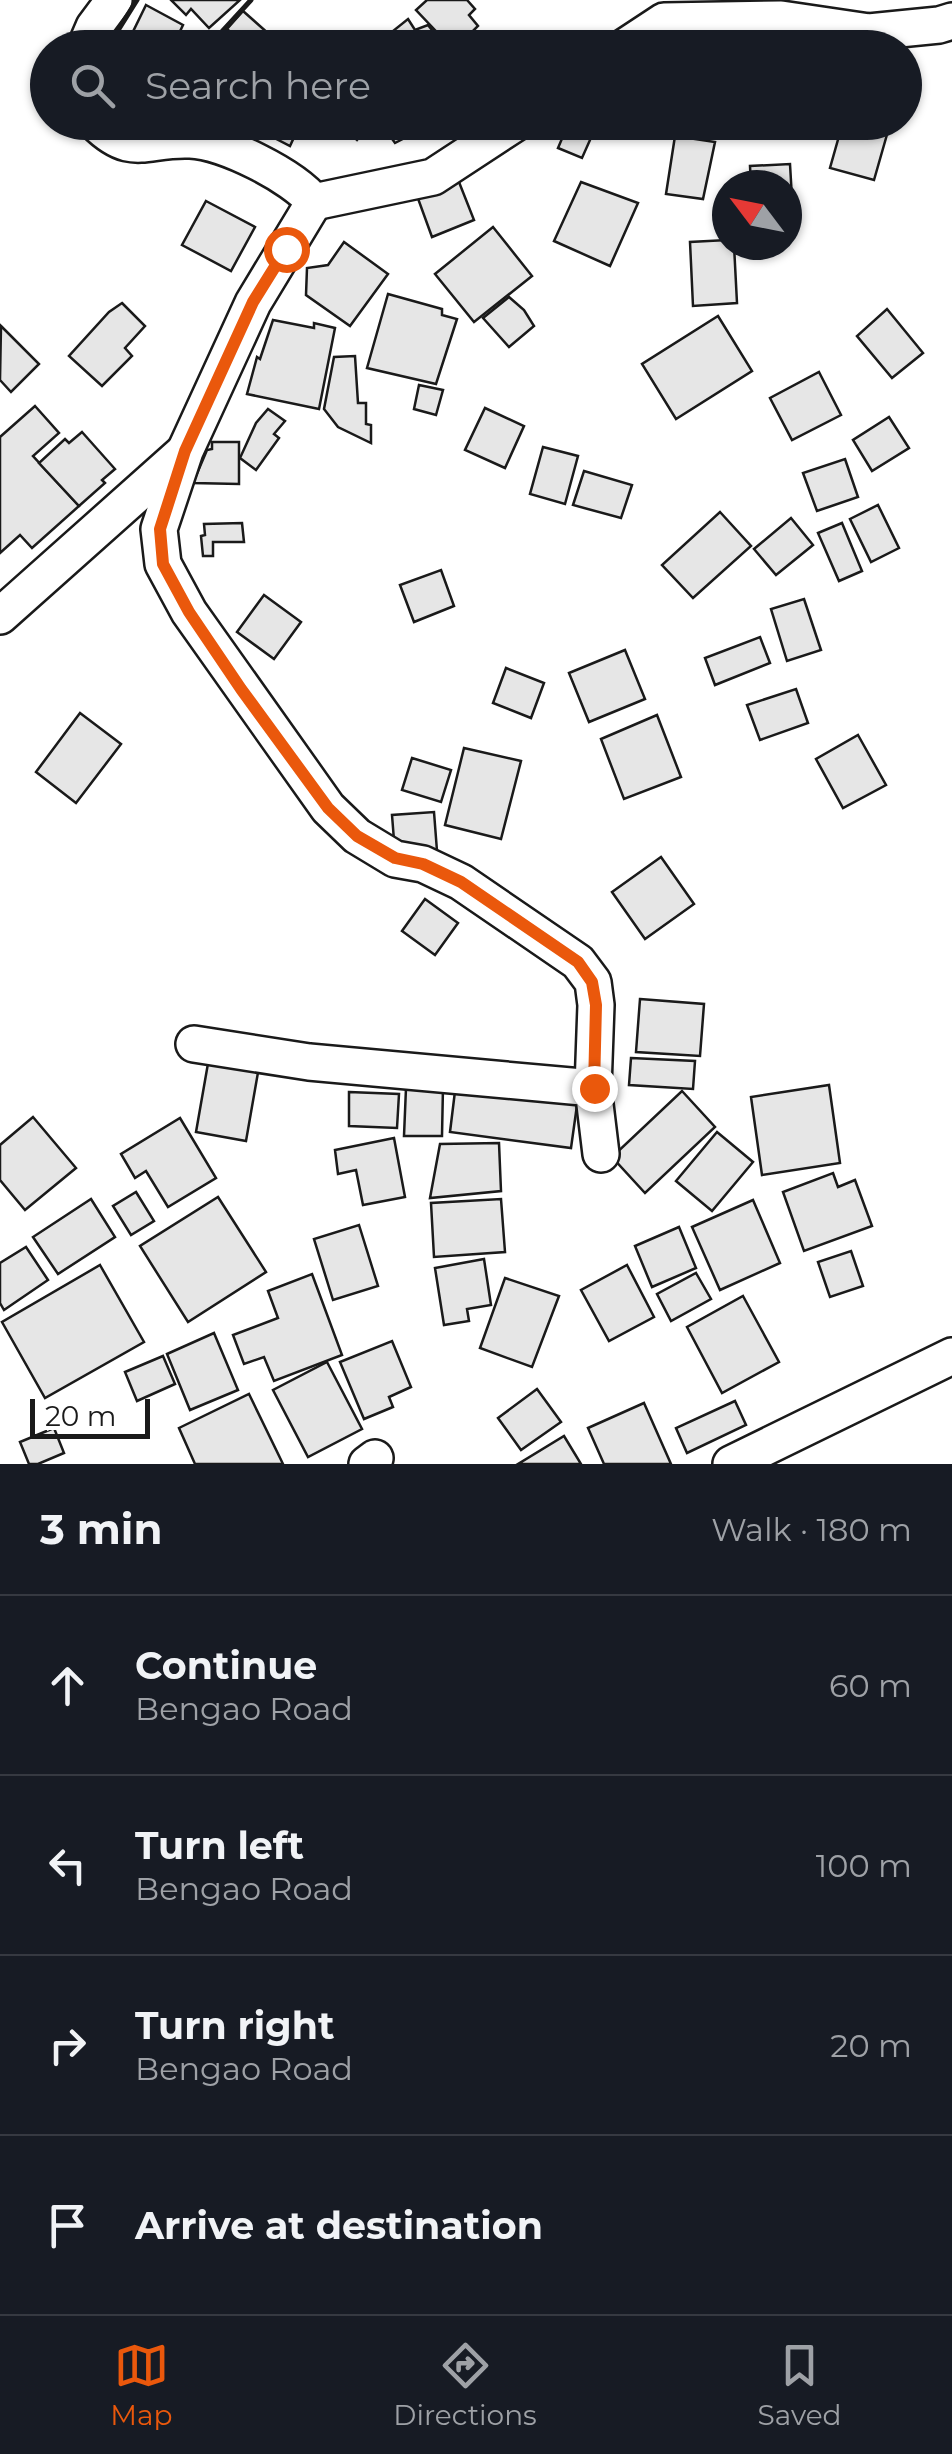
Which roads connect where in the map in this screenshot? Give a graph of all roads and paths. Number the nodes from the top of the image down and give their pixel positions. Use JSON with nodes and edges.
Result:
{"nodes":[{"id":1,"x":114,"y":0,"type":"edge"},
{"id":2,"x":662,"y":10,"type":"edge"},
{"id":3,"x":952,"y":20,"type":"edge"},
{"id":4,"x":93,"y":30,"type":"edge"},
{"id":5,"x":641,"y":30,"type":"edge"},
{"id":6,"x":855,"y":30,"type":"edge"},
{"id":7,"x":889,"y":30,"type":"edge"},
{"id":8,"x":112,"y":140,"type":"edge"},
{"id":9,"x":190,"y":140,"type":"edge"},
{"id":10,"x":190,"y":140,"type":"edge"},
{"id":11,"x":490,"y":140,"type":"edge"},
{"id":12,"x":314,"y":202,"type":"junction"},
{"id":13,"x":185,"y":451,"type":"junction"},
{"id":14,"x":0,"y":616,"type":"edge"},
{"id":15,"x":194,"y":1044,"type":"dead end"},
{"id":16,"x":594,"y":1088,"type":"junction"},
{"id":17,"x":601,"y":1154,"type":"dead end"},
{"id":18,"x":952,"y":1356,"type":"edge"},
{"id":19,"x":730,"y":1464,"type":"edge"}],
"edges":[{"from":1,"to":4,"type":"street"},
{"from":2,"to":5,"type":"street"},
{"from":2,"to":6,"type":"street"},
{"from":3,"to":7,"type":"street"},
{"from":8,"to":10,"type":"street"},
{"from":9,"to":12,"type":"street"},
{"from":11,"to":12,"type":"street"},
{"from":12,"to":13,"type":"street"},
{"from":13,"to":14,"type":"street"},
{"from":13,"to":16,"type":"street"},
{"from":15,"to":16,"type":"street"},
{"from":16,"to":17,"type":"street"},
{"from":18,"to":19,"type":"street"}]}
